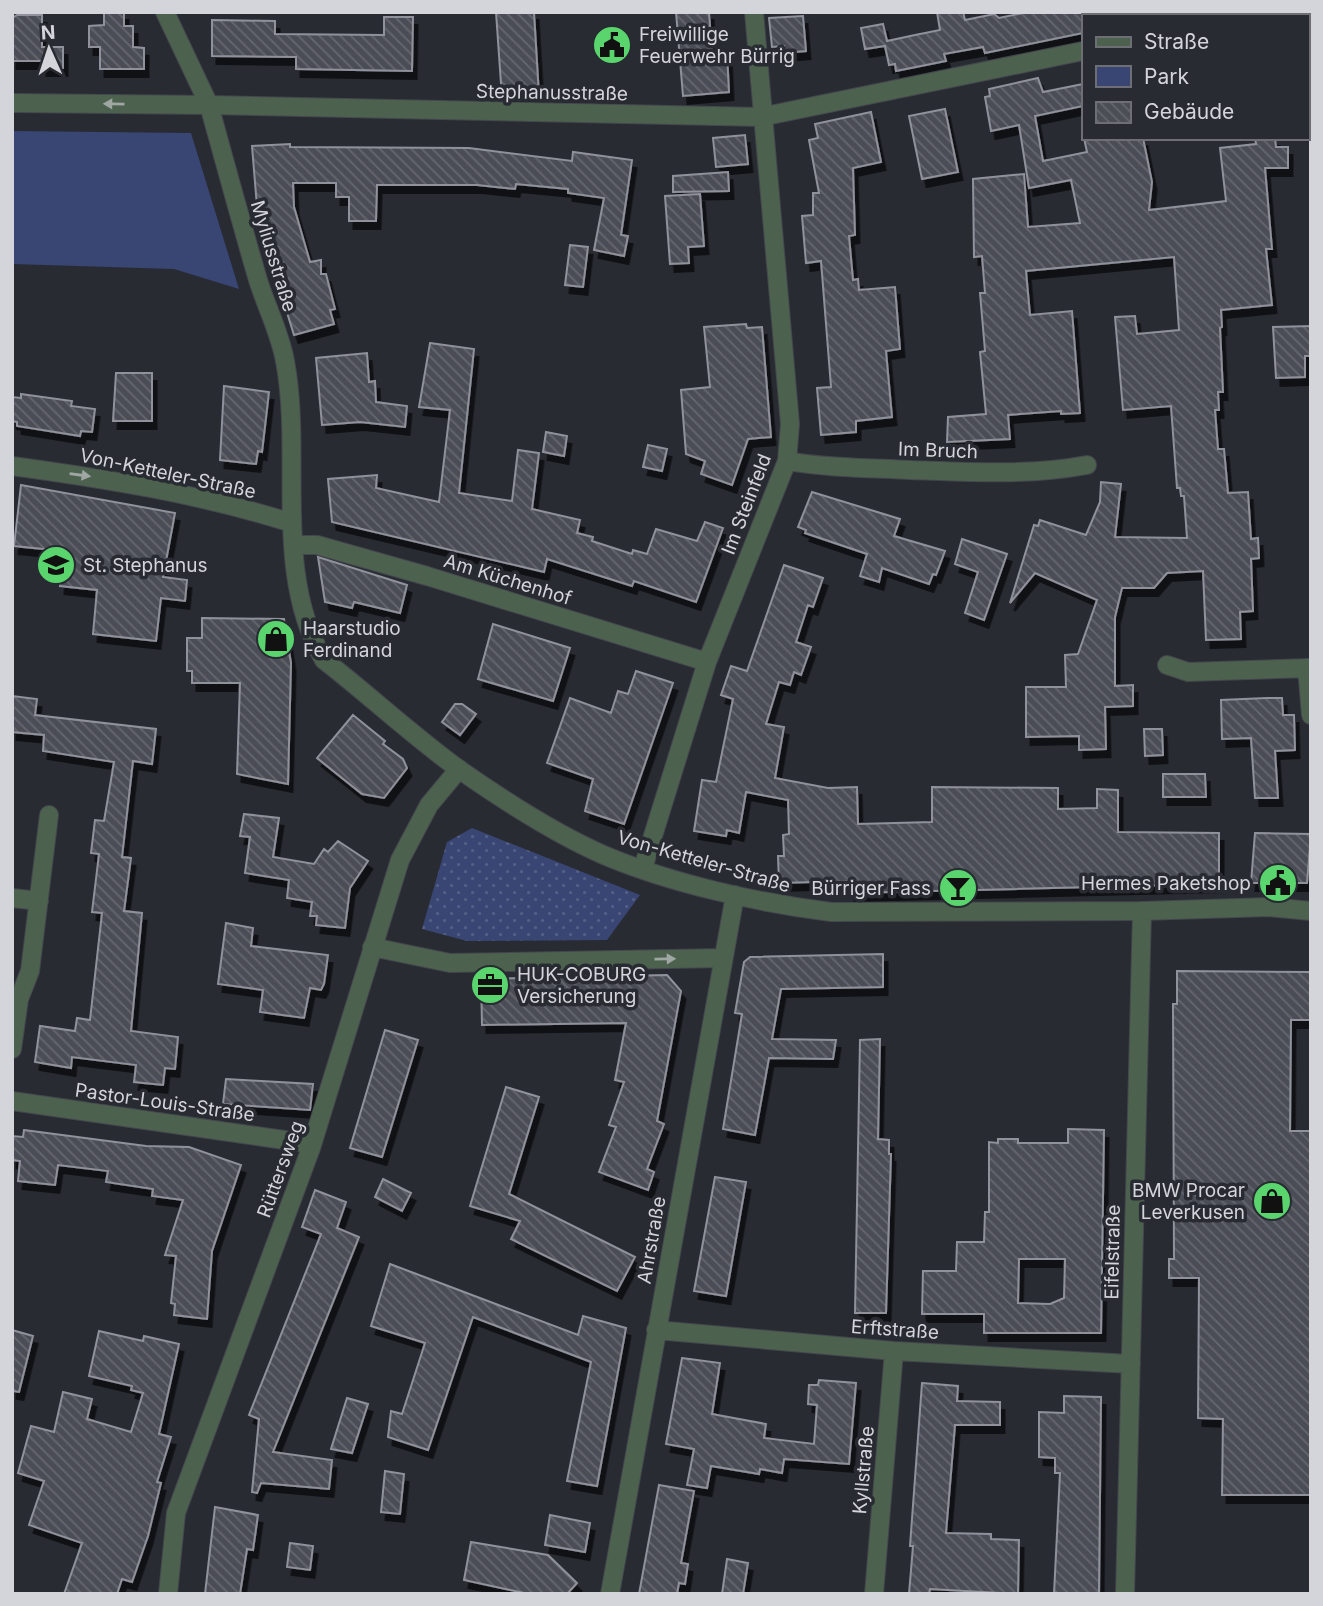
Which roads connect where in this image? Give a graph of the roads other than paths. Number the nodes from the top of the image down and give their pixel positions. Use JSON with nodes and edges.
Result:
{"nodes":[{"id":1,"x":165,"y":12,"type":"edge"},
{"id":2,"x":754,"y":12,"type":"edge"},
{"id":3,"x":1082,"y":51,"type":"edge"},
{"id":4,"x":12,"y":103,"type":"edge"},
{"id":5,"x":209,"y":105,"type":"junction"},
{"id":6,"x":761,"y":117,"type":"junction"},
{"id":7,"x":787,"y":461,"type":"junction"},
{"id":8,"x":1087,"y":465,"type":"dead end"},
{"id":9,"x":12,"y":466,"type":"edge"},
{"id":10,"x":292,"y":523,"type":"junction"},
{"id":11,"x":294,"y":545,"type":"junction"},
{"id":12,"x":707,"y":662,"type":"junction"},
{"id":13,"x":1167,"y":666,"type":"dead end"},
{"id":14,"x":1309,"y":668,"type":"edge"},
{"id":15,"x":1311,"y":715,"type":"edge"},
{"id":16,"x":459,"y":769,"type":"junction"},
{"id":17,"x":49,"y":815,"type":"dead end"},
{"id":18,"x":642,"y":868,"type":"junction"},
{"id":19,"x":735,"y":895,"type":"junction"},
{"id":20,"x":12,"y":898,"type":"edge"},
{"id":21,"x":39,"y":901,"type":"junction"},
{"id":22,"x":1142,"y":911,"type":"junction"},
{"id":23,"x":1311,"y":911,"type":"edge"},
{"id":24,"x":372,"y":947,"type":"junction"},
{"id":25,"x":723,"y":958,"type":"junction"},
{"id":26,"x":12,"y":1049,"type":"edge"},
{"id":27,"x":12,"y":1101,"type":"edge"},
{"id":28,"x":312,"y":1144,"type":"junction"},
{"id":29,"x":656,"y":1330,"type":"junction"},
{"id":30,"x":894,"y":1350,"type":"junction"},
{"id":31,"x":1131,"y":1364,"type":"junction"},
{"id":32,"x":168,"y":1594,"type":"edge"},
{"id":33,"x":610,"y":1594,"type":"edge"},
{"id":34,"x":874,"y":1594,"type":"edge"},
{"id":35,"x":1125,"y":1594,"type":"edge"}],
"edges":[{"from":1,"to":5,"type":"street","name":"Myliusstraße"},
{"from":2,"to":6,"type":"street","name":"Im Steinfeld"},
{"from":3,"to":6,"type":"street","name":"Stephanusstraße"},
{"from":5,"to":4,"type":"street","name":"Stephanusstraße","one_way":true},
{"from":5,"to":6,"type":"street","name":"Stephanusstraße"},
{"from":5,"to":10,"type":"street","name":"Myliusstraße"},
{"from":6,"to":7,"type":"street","name":"Im Steinfeld"},
{"from":7,"to":8,"type":"street","name":"Im Bruch"},
{"from":7,"to":12,"type":"street","name":"Im Steinfeld"},
{"from":9,"to":10,"type":"street","name":"Von-Ketteler-Straße","one_way":true},
{"from":10,"to":11,"type":"street","name":"Von-Ketteler-Straße"},
{"from":11,"to":12,"type":"street","name":"Am Küchenhof"},
{"from":11,"to":16,"type":"street","name":"Von-Ketteler-Straße"},
{"from":12,"to":18,"type":"street","name":"Im Steinfeld"},
{"from":13,"to":14,"type":"street"},
{"from":14,"to":15,"type":"street"},
{"from":16,"to":18,"type":"street","name":"Von-Ketteler-Straße"},
{"from":16,"to":24,"type":"street","name":"Rüttersweg"},
{"from":17,"to":21,"type":"street"},
{"from":18,"to":19,"type":"street","name":"Von-Ketteler-Straße"},
{"from":19,"to":22,"type":"street","name":"Von-Ketteler-Straße"},
{"from":19,"to":25,"type":"street","name":"Ahrstraße"},
{"from":20,"to":21,"type":"street"},
{"from":21,"to":26,"type":"street"},
{"from":22,"to":23,"type":"street","name":"Von-Ketteler-Straße"},
{"from":22,"to":31,"type":"street","name":"Eifelstraße"},
{"from":24,"to":25,"type":"street","one_way":true},
{"from":24,"to":28,"type":"street","name":"Rüttersweg"},
{"from":25,"to":29,"type":"street","name":"Ahrstraße"},
{"from":27,"to":28,"type":"street","name":"Pastor-Louis-Straße"},
{"from":28,"to":32,"type":"street","name":"Rüttersweg"},
{"from":29,"to":30,"type":"street","name":"Erftstraße"},
{"from":29,"to":33,"type":"street","name":"Ahrstraße"},
{"from":30,"to":31,"type":"street","name":"Erftstraße"},
{"from":30,"to":34,"type":"street","name":"Kyllstraße"},
{"from":31,"to":35,"type":"street","name":"Eifelstraße"}]}
